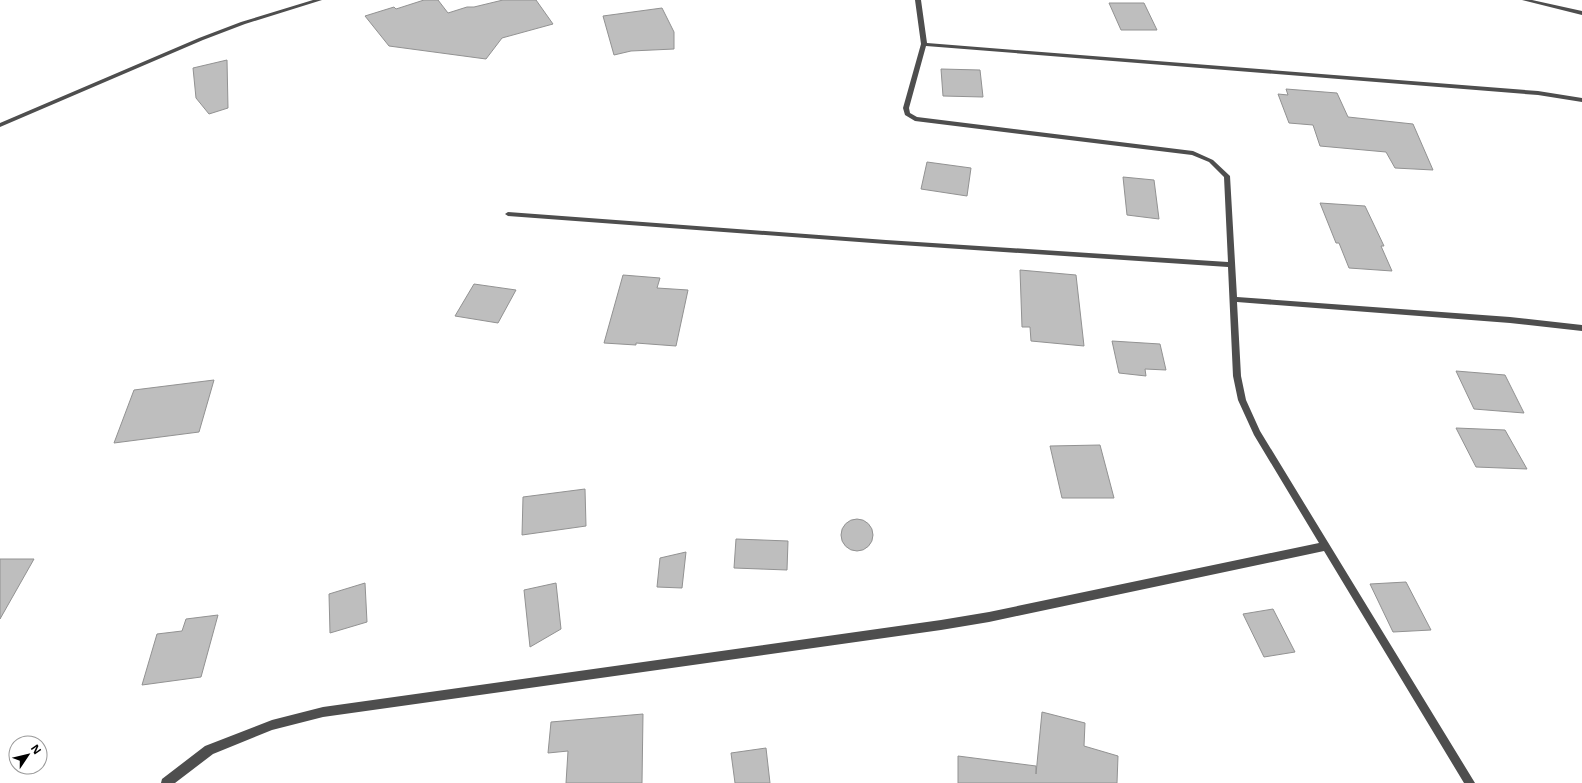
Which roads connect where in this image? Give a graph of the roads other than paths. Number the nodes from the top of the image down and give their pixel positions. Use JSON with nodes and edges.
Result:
{"nodes":[{"id":1,"x":319,"y":0,"type":"edge"},
{"id":2,"x":918,"y":0,"type":"edge"},
{"id":3,"x":1525,"y":0,"type":"edge"},
{"id":4,"x":1582,"y":13,"type":"edge"},
{"id":5,"x":924,"y":44,"type":"junction"},
{"id":6,"x":1582,"y":100,"type":"edge"},
{"id":7,"x":0,"y":125,"type":"edge"},
{"id":8,"x":508,"y":214,"type":"dead end"},
{"id":9,"x":1232,"y":265,"type":"junction"},
{"id":10,"x":1233,"y":299,"type":"junction"},
{"id":11,"x":1582,"y":328,"type":"edge"},
{"id":12,"x":1326,"y":546,"type":"junction"},
{"id":13,"x":166,"y":783,"type":"edge"},
{"id":14,"x":1470,"y":783,"type":"edge"}],
"edges":[{"from":1,"to":7,"type":"street"},
{"from":2,"to":5,"type":"street"},
{"from":3,"to":4,"type":"street"},
{"from":5,"to":6,"type":"street"},
{"from":5,"to":9,"type":"street"},
{"from":8,"to":9,"type":"street"},
{"from":9,"to":10,"type":"street"},
{"from":10,"to":11,"type":"street"},
{"from":10,"to":12,"type":"street"},
{"from":12,"to":13,"type":"street"},
{"from":12,"to":14,"type":"street"}]}
